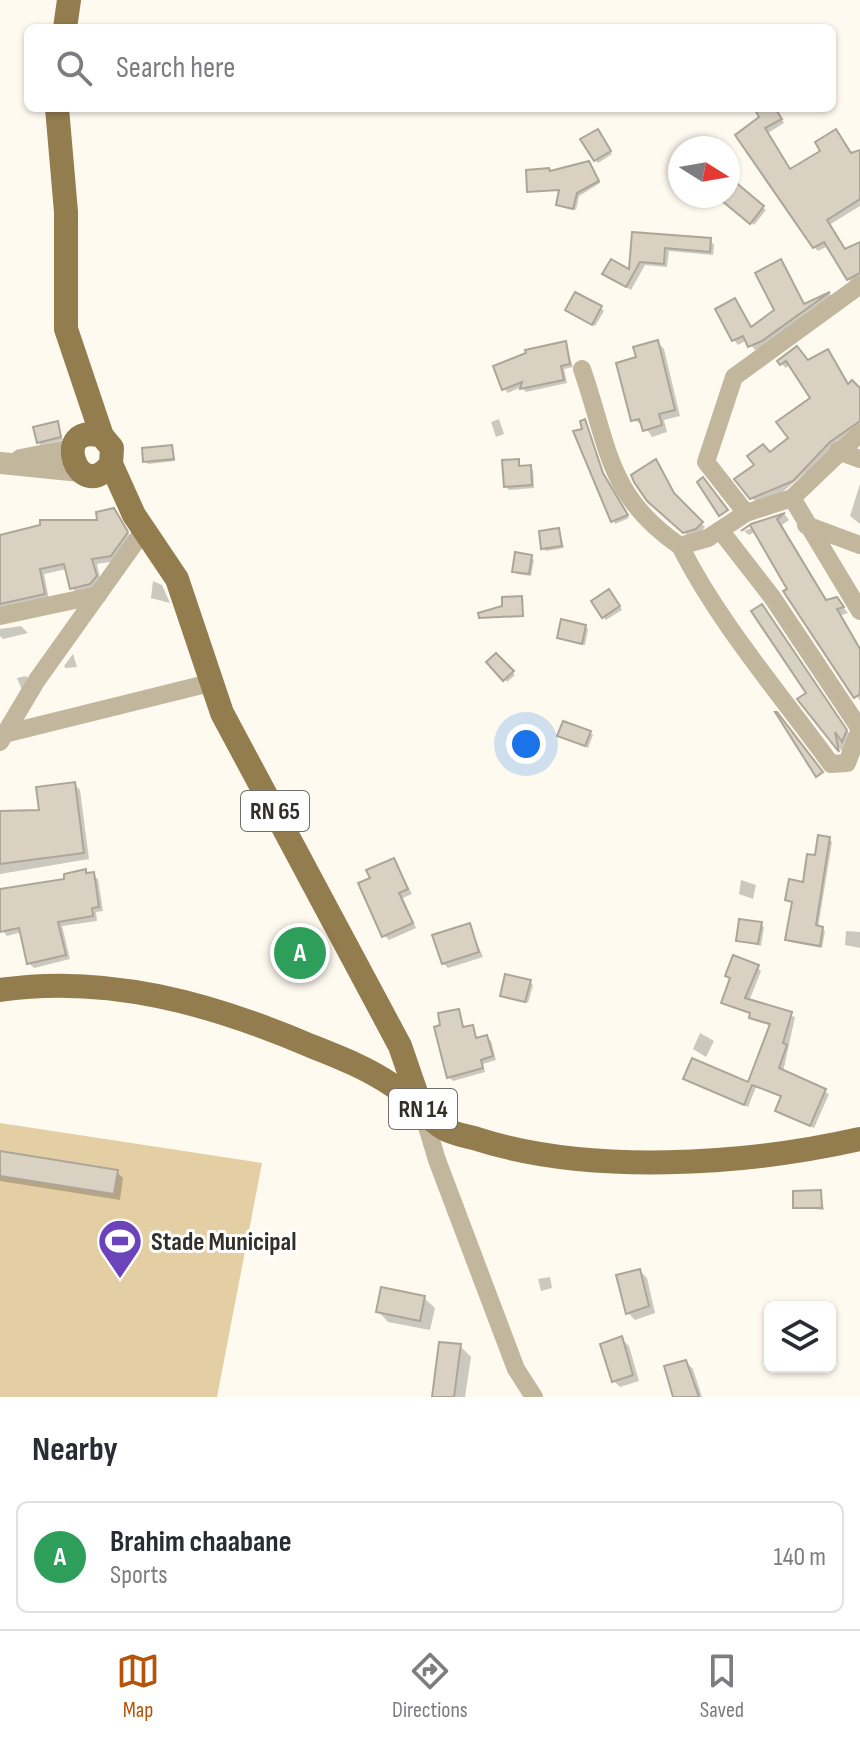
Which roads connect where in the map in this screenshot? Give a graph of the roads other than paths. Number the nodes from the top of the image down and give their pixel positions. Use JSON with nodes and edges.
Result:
{"nodes":[{"id":1,"x":69,"y":0,"type":"edge"},
{"id":2,"x":66,"y":24,"type":"edge"},
{"id":3,"x":57,"y":112,"type":"edge"},
{"id":4,"x":860,"y":285,"type":"edge"},
{"id":5,"x":582,"y":369,"type":"dead end"},
{"id":6,"x":80,"y":376,"type":"junction"},
{"id":7,"x":860,"y":433,"type":"edge"},
{"id":8,"x":102,"y":436,"type":"junction"},
{"id":9,"x":838,"y":451,"type":"junction"},
{"id":10,"x":860,"y":459,"type":"edge"},
{"id":11,"x":78,"y":460,"type":"junction"},
{"id":12,"x":2,"y":463,"type":"edge"},
{"id":13,"x":111,"y":464,"type":"junction"},
{"id":14,"x":792,"y":498,"type":"junction"},
{"id":15,"x":746,"y":513,"type":"junction"},
{"id":16,"x":139,"y":523,"type":"junction"},
{"id":17,"x":806,"y":525,"type":"junction"},
{"id":18,"x":720,"y":530,"type":"junction"},
{"id":19,"x":860,"y":545,"type":"edge"},
{"id":20,"x":680,"y":546,"type":"junction"},
{"id":21,"x":98,"y":595,"type":"junction"},
{"id":22,"x":860,"y":611,"type":"edge"},
{"id":23,"x":0,"y":616,"type":"edge"},
{"id":24,"x":210,"y":683,"type":"junction"},
{"id":25,"x":1,"y":737,"type":"edge"},
{"id":26,"x":0,"y":990,"type":"edge"},
{"id":27,"x":421,"y":1107,"type":"junction"},
{"id":28,"x":860,"y":1139,"type":"edge"},
{"id":29,"x":534,"y":1397,"type":"edge"}],
"edges":[{"from":1,"to":2,"type":"main road"},
{"from":3,"to":6,"type":"main road","number":"RN 65"},
{"from":4,"to":15,"type":"street"},
{"from":5,"to":20,"type":"street"},
{"from":6,"to":8,"type":"main road","number":"RN 65"},
{"from":6,"to":11,"type":"main road","number":"RN 65"},
{"from":7,"to":9,"type":"street"},
{"from":8,"to":11,"type":"main road"},
{"from":8,"to":13,"type":"main road","number":"RN 65"},
{"from":9,"to":10,"type":"street"},
{"from":9,"to":14,"type":"street"},
{"from":11,"to":12,"type":"street"},
{"from":11,"to":13,"type":"main road"},
{"from":11,"to":16,"type":"main road","number":"RN 65"},
{"from":13,"to":16,"type":"main road","number":"RN 65"},
{"from":14,"to":15,"type":"street"},
{"from":14,"to":17,"type":"street"},
{"from":15,"to":18,"type":"street"},
{"from":16,"to":21,"type":"street"},
{"from":16,"to":24,"type":"main road","number":"RN 65"},
{"from":17,"to":19,"type":"street"},
{"from":17,"to":22,"type":"street"},
{"from":18,"to":20,"type":"street"},
{"from":18,"to":20,"type":"street"},
{"from":21,"to":23,"type":"street"},
{"from":21,"to":25,"type":"street"},
{"from":24,"to":25,"type":"street"},
{"from":24,"to":27,"type":"main road","number":"RN 65"},
{"from":26,"to":27,"type":"main road","number":"RN 14"},
{"from":27,"to":28,"type":"main road","number":"RN 14"},
{"from":27,"to":29,"type":"street"}]}
